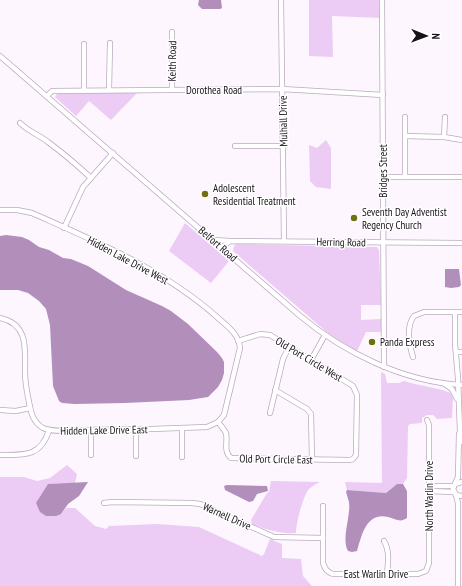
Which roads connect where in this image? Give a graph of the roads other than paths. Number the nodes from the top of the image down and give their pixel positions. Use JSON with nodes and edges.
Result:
{"nodes":[{"id":1,"x":281,"y":0,"type":"edge"},
{"id":2,"x":382,"y":0,"type":"edge"},
{"id":3,"x":172,"y":32,"type":"dead end"},
{"id":4,"x":110,"y":43,"type":"dead end"},
{"id":5,"x":84,"y":44,"type":"dead end"},
{"id":6,"x":0,"y":56,"type":"edge"},
{"id":7,"x":84,"y":90,"type":"junction"},
{"id":8,"x":109,"y":90,"type":"junction"},
{"id":9,"x":172,"y":90,"type":"junction"},
{"id":10,"x":282,"y":90,"type":"junction"},
{"id":11,"x":383,"y":95,"type":"junction"},
{"id":12,"x":47,"y":96,"type":"junction"},
{"id":13,"x":405,"y":117,"type":"dead end"},
{"id":14,"x":444,"y":117,"type":"dead end"},
{"id":15,"x":20,"y":123,"type":"dead end"},
{"id":16,"x":405,"y":136,"type":"junction"},
{"id":17,"x":444,"y":137,"type":"junction"},
{"id":18,"x":462,"y":140,"type":"edge"},
{"id":19,"x":235,"y":146,"type":"dead end"},
{"id":20,"x":283,"y":146,"type":"junction"},
{"id":21,"x":113,"y":153,"type":"junction"},
{"id":22,"x":383,"y":177,"type":"junction"},
{"id":23,"x":405,"y":177,"type":"junction"},
{"id":24,"x":91,"y":178,"type":"junction"},
{"id":25,"x":462,"y":178,"type":"edge"},
{"id":26,"x":0,"y":210,"type":"edge"},
{"id":27,"x":64,"y":228,"type":"junction"},
{"id":28,"x":213,"y":240,"type":"junction"},
{"id":29,"x":230,"y":241,"type":"junction"},
{"id":30,"x":284,"y":242,"type":"junction"},
{"id":31,"x":383,"y":242,"type":"junction"},
{"id":32,"x":462,"y":243,"type":"edge"},
{"id":33,"x":221,"y":248,"type":"junction"},
{"id":34,"x":455,"y":312,"type":"junction"},
{"id":35,"x":462,"y":312,"type":"edge"},
{"id":36,"x":0,"y":318,"type":"edge"},
{"id":37,"x":325,"y":335,"type":"junction"},
{"id":38,"x":238,"y":340,"type":"junction"},
{"id":39,"x":289,"y":347,"type":"junction"},
{"id":40,"x":456,"y":352,"type":"junction"},
{"id":41,"x":462,"y":352,"type":"edge"},
{"id":42,"x":413,"y":357,"type":"dead end"},
{"id":43,"x":311,"y":360,"type":"junction"},
{"id":44,"x":384,"y":366,"type":"junction"},
{"id":45,"x":442,"y":382,"type":"junction"},
{"id":46,"x":460,"y":384,"type":"edge"},
{"id":47,"x":275,"y":390,"type":"junction"},
{"id":48,"x":462,"y":393,"type":"edge"},
{"id":49,"x":458,"y":401,"type":"junction"},
{"id":50,"x":30,"y":408,"type":"junction"},
{"id":51,"x":0,"y":410,"type":"edge"},
{"id":52,"x":270,"y":413,"type":"dead end"},
{"id":53,"x":427,"y":420,"type":"dead end"},
{"id":54,"x":218,"y":422,"type":"junction"},
{"id":55,"x":182,"y":428,"type":"junction"},
{"id":56,"x":49,"y":430,"type":"junction"},
{"id":57,"x":91,"y":430,"type":"junction"},
{"id":58,"x":136,"y":430,"type":"junction"},
{"id":59,"x":460,"y":432,"type":"junction"},
{"id":60,"x":462,"y":442,"type":"edge"},
{"id":61,"x":357,"y":452,"type":"joint"},
{"id":62,"x":0,"y":455,"type":"edge"},
{"id":63,"x":90,"y":455,"type":"dead end"},
{"id":64,"x":136,"y":456,"type":"dead end"},
{"id":65,"x":182,"y":457,"type":"dead end"},
{"id":66,"x":312,"y":460,"type":"junction"},
{"id":67,"x":462,"y":482,"type":"edge"},
{"id":68,"x":455,"y":485,"type":"junction"},
{"id":69,"x":429,"y":489,"type":"junction"},
{"id":70,"x":442,"y":489,"type":"junction"},
{"id":71,"x":455,"y":493,"type":"junction"},
{"id":72,"x":462,"y":496,"type":"edge"},
{"id":73,"x":104,"y":503,"type":"dead end"},
{"id":74,"x":324,"y":506,"type":"dead end"},
{"id":75,"x":323,"y":538,"type":"junction"},
{"id":76,"x":384,"y":541,"type":"dead end"},
{"id":77,"x":426,"y":570,"type":"joint"},
{"id":78,"x":387,"y":574,"type":"junction"},
{"id":79,"x":458,"y":586,"type":"edge"}],
"edges":[{"from":1,"to":10,"type":"street","name":"Mulhall Drive"},
{"from":2,"to":11,"type":"street","name":"Bridges Street"},
{"from":3,"to":9,"type":"street","name":"Keith Road"},
{"from":4,"to":8,"type":"street"},
{"from":5,"to":7,"type":"street"},
{"from":6,"to":12,"type":"street","name":"Belfort Road"},
{"from":7,"to":8,"type":"street","name":"Dorothea Road"},
{"from":7,"to":12,"type":"street","name":"Dorothea Road"},
{"from":8,"to":9,"type":"street","name":"Dorothea Road"},
{"from":9,"to":10,"type":"street","name":"Dorothea Road"},
{"from":10,"to":11,"type":"street","name":"Dorothea Road"},
{"from":10,"to":20,"type":"street","name":"Mulhall Drive"},
{"from":11,"to":22,"type":"street","name":"Bridges Street"},
{"from":12,"to":21,"type":"street","name":"Belfort Road"},
{"from":13,"to":16,"type":"street"},
{"from":14,"to":17,"type":"street"},
{"from":15,"to":24,"type":"street"},
{"from":16,"to":17,"type":"street"},
{"from":16,"to":23,"type":"street"},
{"from":17,"to":18,"type":"street"},
{"from":19,"to":20,"type":"street"},
{"from":20,"to":30,"type":"street","name":"Mulhall Drive"},
{"from":21,"to":24,"type":"street"},
{"from":21,"to":28,"type":"street","name":"Belfort Road"},
{"from":22,"to":23,"type":"street"},
{"from":22,"to":31,"type":"street","name":"Bridges Street"},
{"from":23,"to":25,"type":"street"},
{"from":24,"to":27,"type":"street"},
{"from":26,"to":27,"type":"street","name":"Hidden Lake Drive West"},
{"from":27,"to":38,"type":"street","name":"Hidden Lake Drive West"},
{"from":28,"to":29,"type":"street","name":"Herring Road"},
{"from":28,"to":33,"type":"street","name":"Belfort Road"},
{"from":29,"to":30,"type":"street","name":"Herring Road"},
{"from":29,"to":33,"type":"street"},
{"from":30,"to":31,"type":"street","name":"Herring Road"},
{"from":31,"to":32,"type":"street","name":"Herring Road"},
{"from":31,"to":44,"type":"street","name":"Bridges Street"},
{"from":33,"to":37,"type":"street","name":"Belfort Road"},
{"from":34,"to":35,"type":"street"},
{"from":34,"to":40,"type":"street"},
{"from":34,"to":42,"type":"street"},
{"from":36,"to":50,"type":"street","name":"Hidden Lake Drive East"},
{"from":37,"to":43,"type":"street"},
{"from":37,"to":44,"type":"street","name":"Belfort Road"},
{"from":38,"to":39,"type":"street","name":"Old Port Circle West"},
{"from":38,"to":54,"type":"street"},
{"from":39,"to":43,"type":"street","name":"Old Port Circle West"},
{"from":39,"to":47,"type":"street"},
{"from":40,"to":41,"type":"street"},
{"from":40,"to":46,"type":"street"},
{"from":43,"to":61,"type":"street","name":"Old Port Circle West"},
{"from":44,"to":45,"type":"street","name":"Belfort Road"},
{"from":45,"to":46,"type":"street","name":"Belfort Road"},
{"from":45,"to":49,"type":"street"},
{"from":46,"to":49,"type":"street"},
{"from":47,"to":52,"type":"street"},
{"from":47,"to":66,"type":"street"},
{"from":48,"to":49,"type":"street"},
{"from":49,"to":59,"type":"street"},
{"from":50,"to":51,"type":"street"},
{"from":50,"to":56,"type":"street","name":"Hidden Lake Drive East"},
{"from":53,"to":69,"type":"street","name":"North Warlin Drive"},
{"from":54,"to":55,"type":"street","name":"Hidden Lake Drive East"},
{"from":54,"to":66,"type":"street","name":"Old Port Circle East"},
{"from":55,"to":58,"type":"street","name":"Hidden Lake Drive East"},
{"from":55,"to":65,"type":"street"},
{"from":56,"to":57,"type":"street","name":"Hidden Lake Drive East"},
{"from":56,"to":62,"type":"street"},
{"from":57,"to":58,"type":"street","name":"Hidden Lake Drive East"},
{"from":57,"to":63,"type":"street"},
{"from":58,"to":64,"type":"street"},
{"from":59,"to":60,"type":"street"},
{"from":59,"to":68,"type":"street"},
{"from":61,"to":66,"type":"street","name":"Old Port Circle East"},
{"from":67,"to":68,"type":"street"},
{"from":68,"to":70,"type":"street"},
{"from":68,"to":71,"type":"street"},
{"from":69,"to":70,"type":"street"},
{"from":69,"to":77,"type":"street","name":"North Warlin Drive"},
{"from":70,"to":71,"type":"street"},
{"from":71,"to":72,"type":"street"},
{"from":71,"to":79,"type":"street"},
{"from":73,"to":75,"type":"street","name":"Warnell Drive"},
{"from":74,"to":75,"type":"street"},
{"from":75,"to":78,"type":"street","name":"East Warlin Drive"},
{"from":76,"to":78,"type":"street"},
{"from":77,"to":78,"type":"street","name":"East Warlin Drive"}]}
